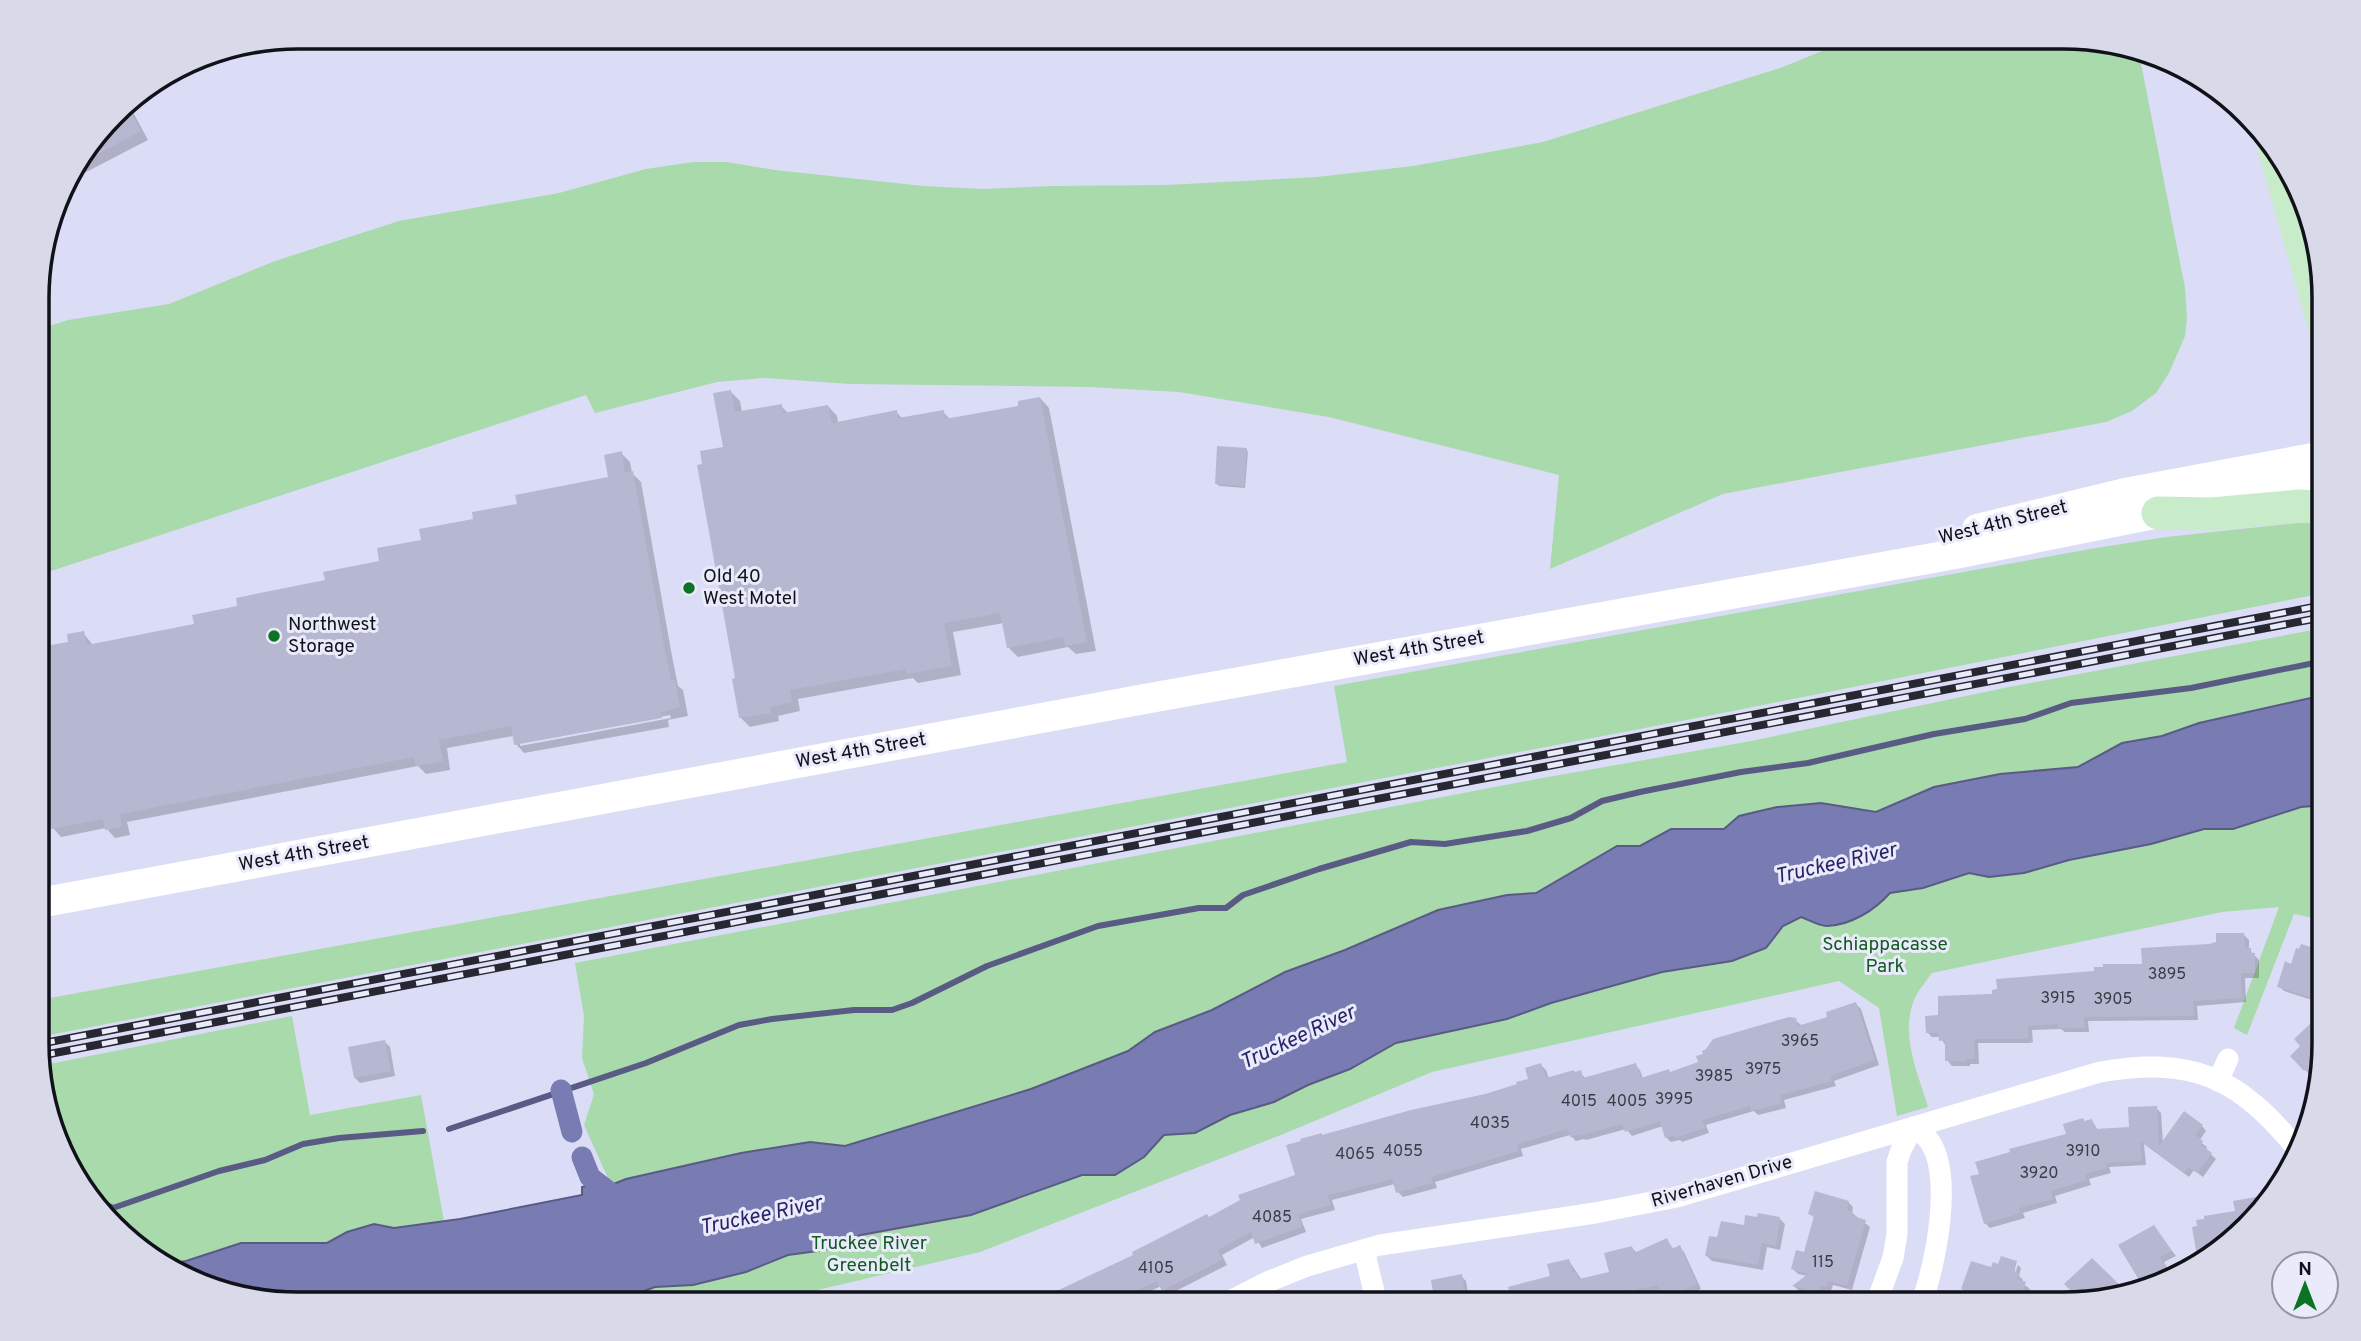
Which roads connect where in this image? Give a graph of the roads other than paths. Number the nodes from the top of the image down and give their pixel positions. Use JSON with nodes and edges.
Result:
{"nodes":[{"id":1,"x":2285,"y":185,"type":"edge"},
{"id":2,"x":2311,"y":278,"type":"edge"},
{"id":3,"x":2311,"y":458,"type":"edge"},
{"id":4,"x":2311,"y":483,"type":"edge"},
{"id":5,"x":2311,"y":506,"type":"edge"},
{"id":6,"x":2158,"y":513,"type":"junction"},
{"id":7,"x":1684,"y":601,"type":"junction"},
{"id":8,"x":49,"y":901,"type":"edge"},
{"id":9,"x":2228,"y":1059,"type":"dead end"},
{"id":10,"x":2218,"y":1081,"type":"junction"},
{"id":11,"x":1913,"y":1127,"type":"junction"},
{"id":12,"x":2291,"y":1143,"type":"edge"},
{"id":13,"x":1364,"y":1250,"type":"junction"},
{"id":14,"x":1247,"y":1292,"type":"edge"},
{"id":15,"x":1374,"y":1292,"type":"edge"},
{"id":16,"x":1881,"y":1292,"type":"edge"},
{"id":17,"x":1926,"y":1292,"type":"edge"}],
"edges":[{"from":1,"to":2,"type":"main road"},
{"from":3,"to":7,"type":"main road","name":"West 4th Street"},
{"from":4,"to":6,"type":"main road","name":"West 4th Street"},
{"from":5,"to":6,"type":"main road"},
{"from":6,"to":7,"type":"main road","name":"West 4th Street"},
{"from":7,"to":8,"type":"main road","name":"West 4th Street"},
{"from":9,"to":10,"type":"street"},
{"from":10,"to":11,"type":"street","name":"Riverhaven Drive"},
{"from":10,"to":12,"type":"street","name":"Riverhaven Drive"},
{"from":11,"to":13,"type":"street","name":"Riverhaven Drive"},
{"from":11,"to":16,"type":"street"},
{"from":11,"to":17,"type":"street"},
{"from":13,"to":14,"type":"street","name":"Riverhaven Drive"},
{"from":13,"to":15,"type":"street"}]}
